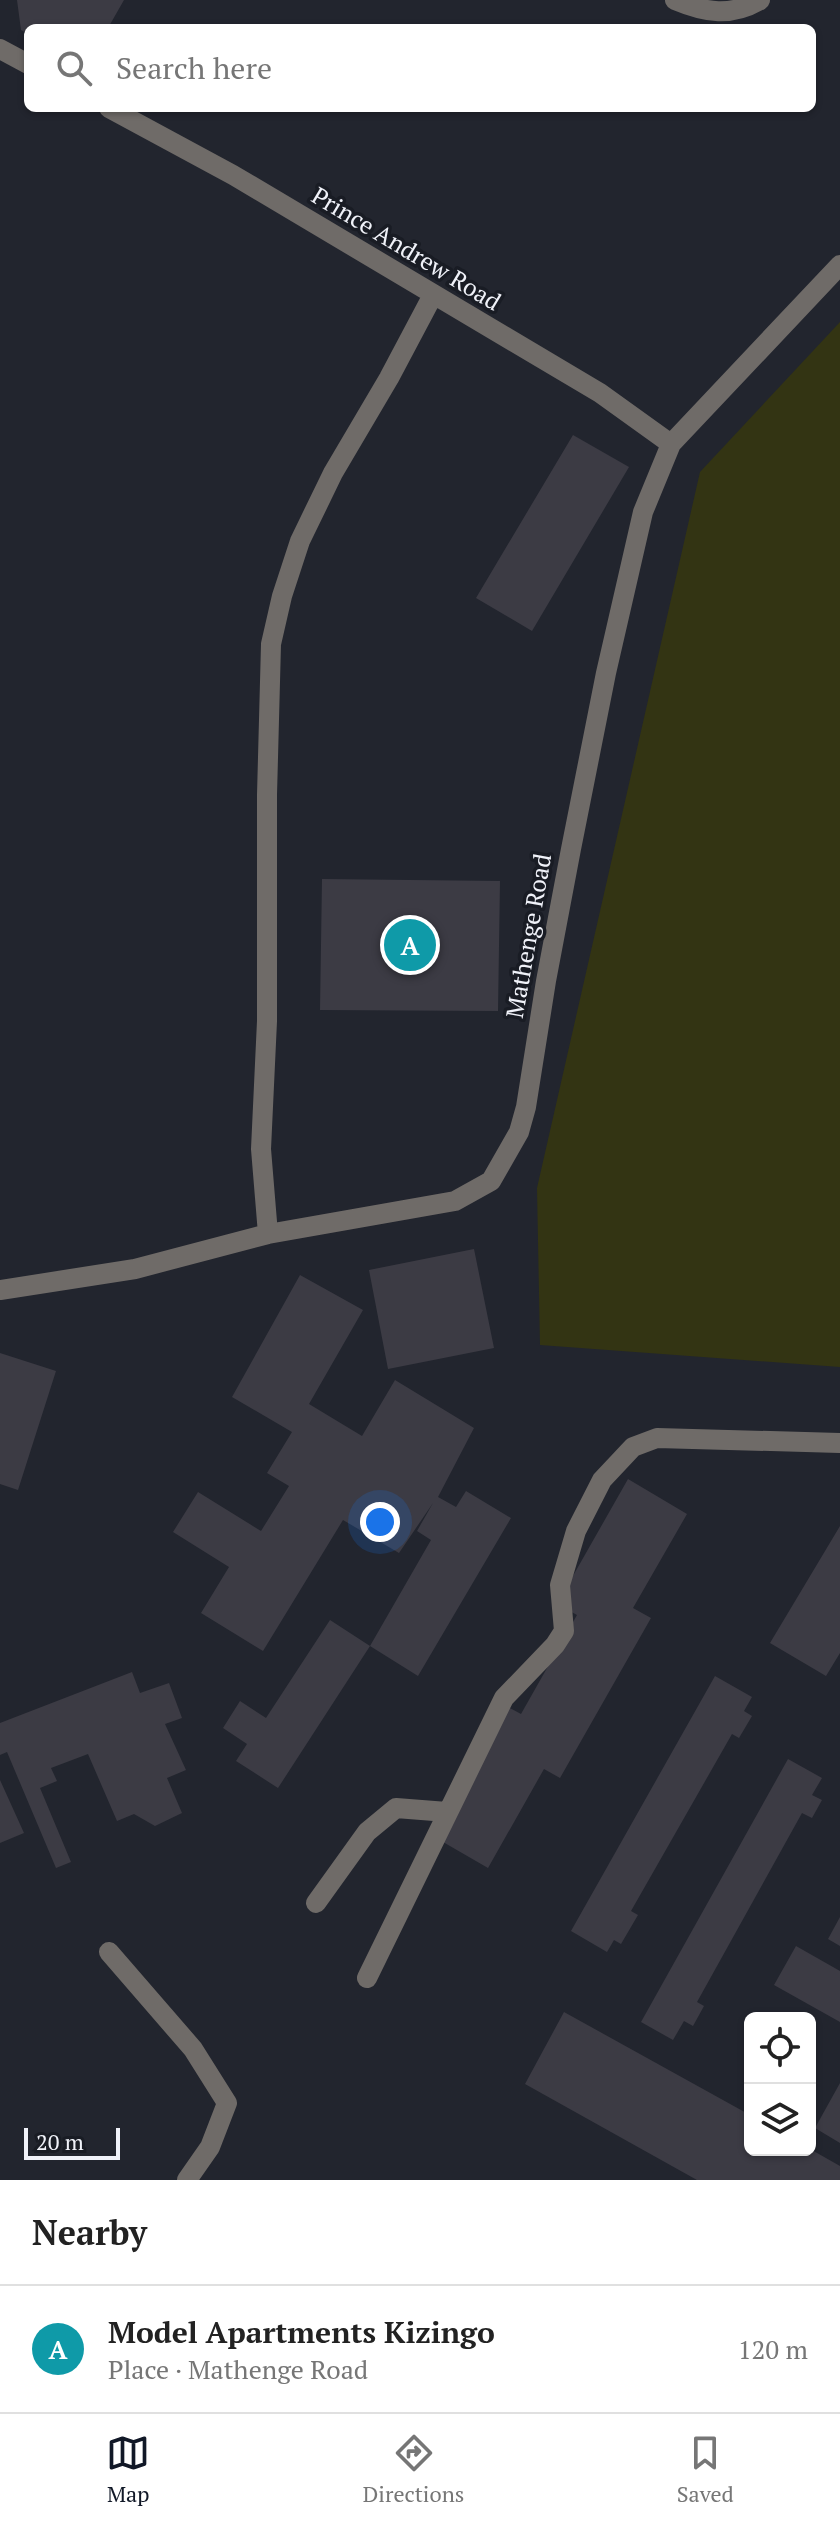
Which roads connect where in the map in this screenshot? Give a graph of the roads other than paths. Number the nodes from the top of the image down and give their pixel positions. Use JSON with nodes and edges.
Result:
{"nodes":[{"id":1,"x":675,"y":0,"type":"edge"},
{"id":2,"x":760,"y":0,"type":"edge"},
{"id":3,"x":0,"y":49,"type":"edge"},
{"id":4,"x":24,"y":62,"type":"edge"},
{"id":5,"x":116,"y":112,"type":"edge"},
{"id":6,"x":840,"y":265,"type":"edge"},
{"id":7,"x":433,"y":295,"type":"junction"},
{"id":8,"x":671,"y":444,"type":"junction"},
{"id":9,"x":268,"y":1234,"type":"junction"},
{"id":10,"x":0,"y":1290,"type":"edge"},
{"id":11,"x":840,"y":1443,"type":"edge"},
{"id":12,"x":447,"y":1812,"type":"junction"},
{"id":13,"x":316,"y":1903,"type":"dead end"},
{"id":14,"x":109,"y":1952,"type":"dead end"},
{"id":15,"x":367,"y":1978,"type":"dead end"},
{"id":16,"x":187,"y":2180,"type":"edge"}],
"edges":[{"from":1,"to":2,"type":"street"},
{"from":3,"to":4,"type":"street"},
{"from":5,"to":7,"type":"street","name":"Prince Andrew Road"},
{"from":6,"to":8,"type":"street","name":"Mathenge Road"},
{"from":7,"to":8,"type":"street","name":"Prince Andrew Road"},
{"from":7,"to":9,"type":"street"},
{"from":8,"to":9,"type":"street","name":"Mathenge Road"},
{"from":9,"to":10,"type":"street","name":"Mathenge Road"},
{"from":11,"to":12,"type":"street"},
{"from":12,"to":13,"type":"street"},
{"from":12,"to":15,"type":"street"},
{"from":14,"to":16,"type":"street"}]}
